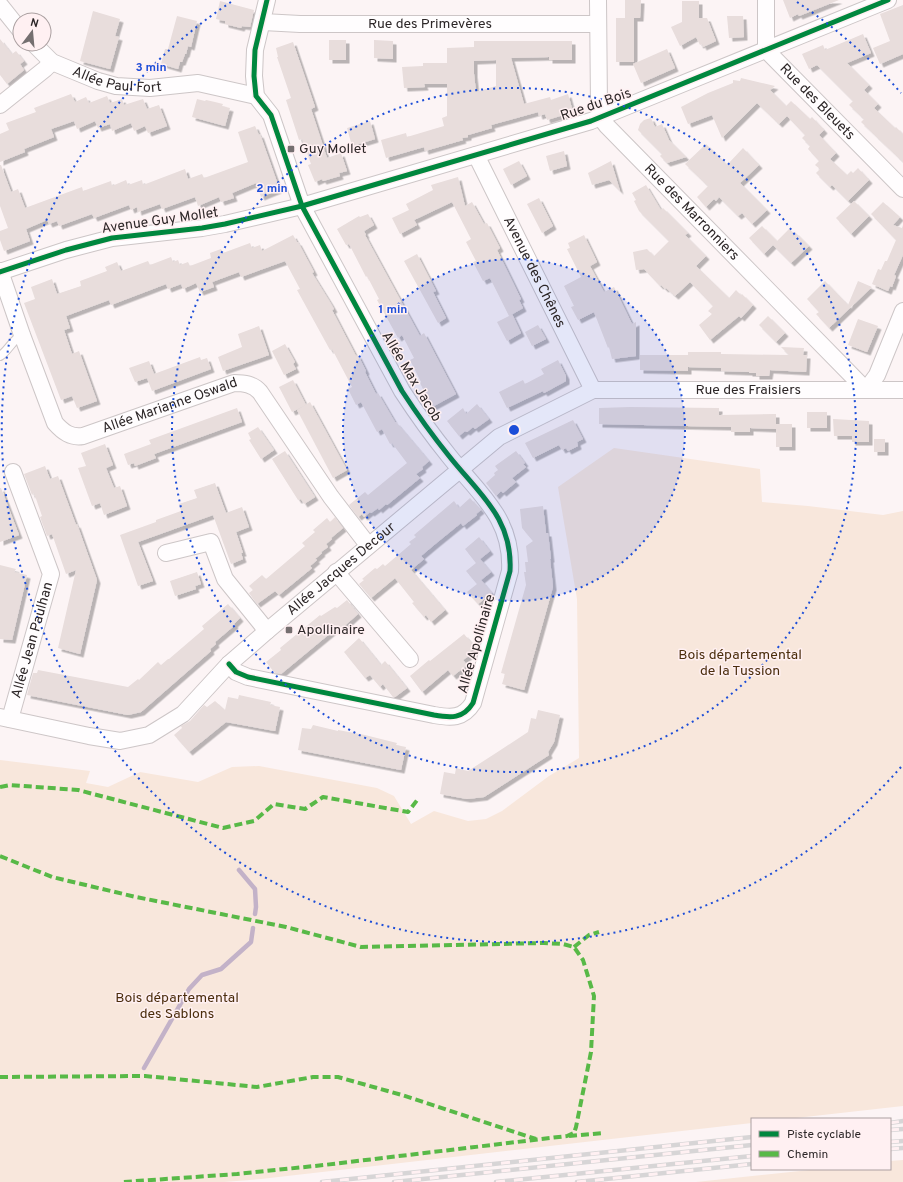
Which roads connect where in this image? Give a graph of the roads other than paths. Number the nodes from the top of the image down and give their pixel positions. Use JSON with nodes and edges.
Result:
{"nodes":[{"id":1,"x":267,"y":0,"type":"edge"},
{"id":2,"x":598,"y":0,"type":"edge"},
{"id":3,"x":766,"y":0,"type":"edge"},
{"id":4,"x":888,"y":0,"type":"edge"},
{"id":5,"x":0,"y":5,"type":"edge"},
{"id":6,"x":12,"y":20,"type":"edge"},
{"id":7,"x":263,"y":22,"type":"junction"},
{"id":8,"x":598,"y":24,"type":"junction"},
{"id":9,"x":766,"y":50,"type":"junction"},
{"id":10,"x":42,"y":52,"type":"edge"},
{"id":11,"x":52,"y":62,"type":"junction"},
{"id":12,"x":256,"y":96,"type":"junction"},
{"id":13,"x":0,"y":105,"type":"edge"},
{"id":14,"x":601,"y":118,"type":"junction"},
{"id":15,"x":476,"y":155,"type":"junction"},
{"id":16,"x":903,"y":189,"type":"edge"},
{"id":17,"x":302,"y":206,"type":"junction"},
{"id":18,"x":0,"y":272,"type":"edge"},
{"id":19,"x":903,"y":311,"type":"edge"},
{"id":20,"x":22,"y":335,"type":"junction"},
{"id":21,"x":0,"y":356,"type":"edge"},
{"id":22,"x":593,"y":390,"type":"junction"},
{"id":23,"x":866,"y":390,"type":"junction"},
{"id":24,"x":903,"y":390,"type":"edge"},
{"id":25,"x":461,"y":470,"type":"junction"},
{"id":26,"x":13,"y":472,"type":"dead end"},
{"id":27,"x":368,"y":545,"type":"junction"},
{"id":28,"x":166,"y":553,"type":"dead end"},
{"id":29,"x":336,"y":572,"type":"junction"},
{"id":30,"x":267,"y":631,"type":"junction"},
{"id":31,"x":410,"y":659,"type":"dead end"},
{"id":32,"x":229,"y":664,"type":"junction"},
{"id":33,"x":5,"y":718,"type":"edge"}],
"edges":[{"from":1,"to":7,"type":"street"},
{"from":2,"to":8,"type":"street"},
{"from":3,"to":9,"type":"street"},
{"from":4,"to":9,"type":"street","name":"Rue du Bois"},
{"from":5,"to":6,"type":"street"},
{"from":7,"to":8,"type":"street","name":"Rue des Primevères"},
{"from":7,"to":12,"type":"street"},
{"from":8,"to":14,"type":"street"},
{"from":9,"to":14,"type":"street","name":"Rue du Bois"},
{"from":9,"to":16,"type":"street","name":"Rue des Bleuets"},
{"from":10,"to":11,"type":"street","name":"Allée Paul Fort"},
{"from":11,"to":12,"type":"street","name":"Allée Paul Fort"},
{"from":11,"to":13,"type":"street"},
{"from":12,"to":17,"type":"street","name":"Allée Max Jacob"},
{"from":14,"to":15,"type":"street","name":"Rue du Bois"},
{"from":14,"to":23,"type":"street","name":"Rue des Marronniers"},
{"from":15,"to":17,"type":"street","name":"Rue du Bois"},
{"from":15,"to":22,"type":"street","name":"Avenue des Chênes"},
{"from":17,"to":18,"type":"street","name":"Avenue Guy Mollet"},
{"from":17,"to":25,"type":"street","name":"Allée Max Jacob"},
{"from":18,"to":20,"type":"street","name":"Allée Marianne Oswald"},
{"from":19,"to":23,"type":"street"},
{"from":20,"to":21,"type":"lane"},
{"from":20,"to":27,"type":"street","name":"Allée Marianne Oswald"},
{"from":22,"to":23,"type":"street","name":"Rue des Fraisiers"},
{"from":22,"to":25,"type":"street","name":"Allée Jacques Decour"},
{"from":23,"to":24,"type":"street","name":"Rue des Fraisiers"},
{"from":25,"to":27,"type":"street","name":"Allée Jacques Decour"},
{"from":25,"to":32,"type":"street","name":"Allée Apollinaire"},
{"from":26,"to":33,"type":"street","name":"Allée Jean Paulhan"},
{"from":27,"to":29,"type":"street","name":"Allée Jacques Decour"},
{"from":28,"to":30,"type":"street"},
{"from":29,"to":30,"type":"street","name":"Allée Jacques Decour"},
{"from":29,"to":31,"type":"street"},
{"from":30,"to":32,"type":"street","name":"Allée Jacques Decour"},
{"from":32,"to":33,"type":"street","name":"Allée Jacques Decour"}]}
